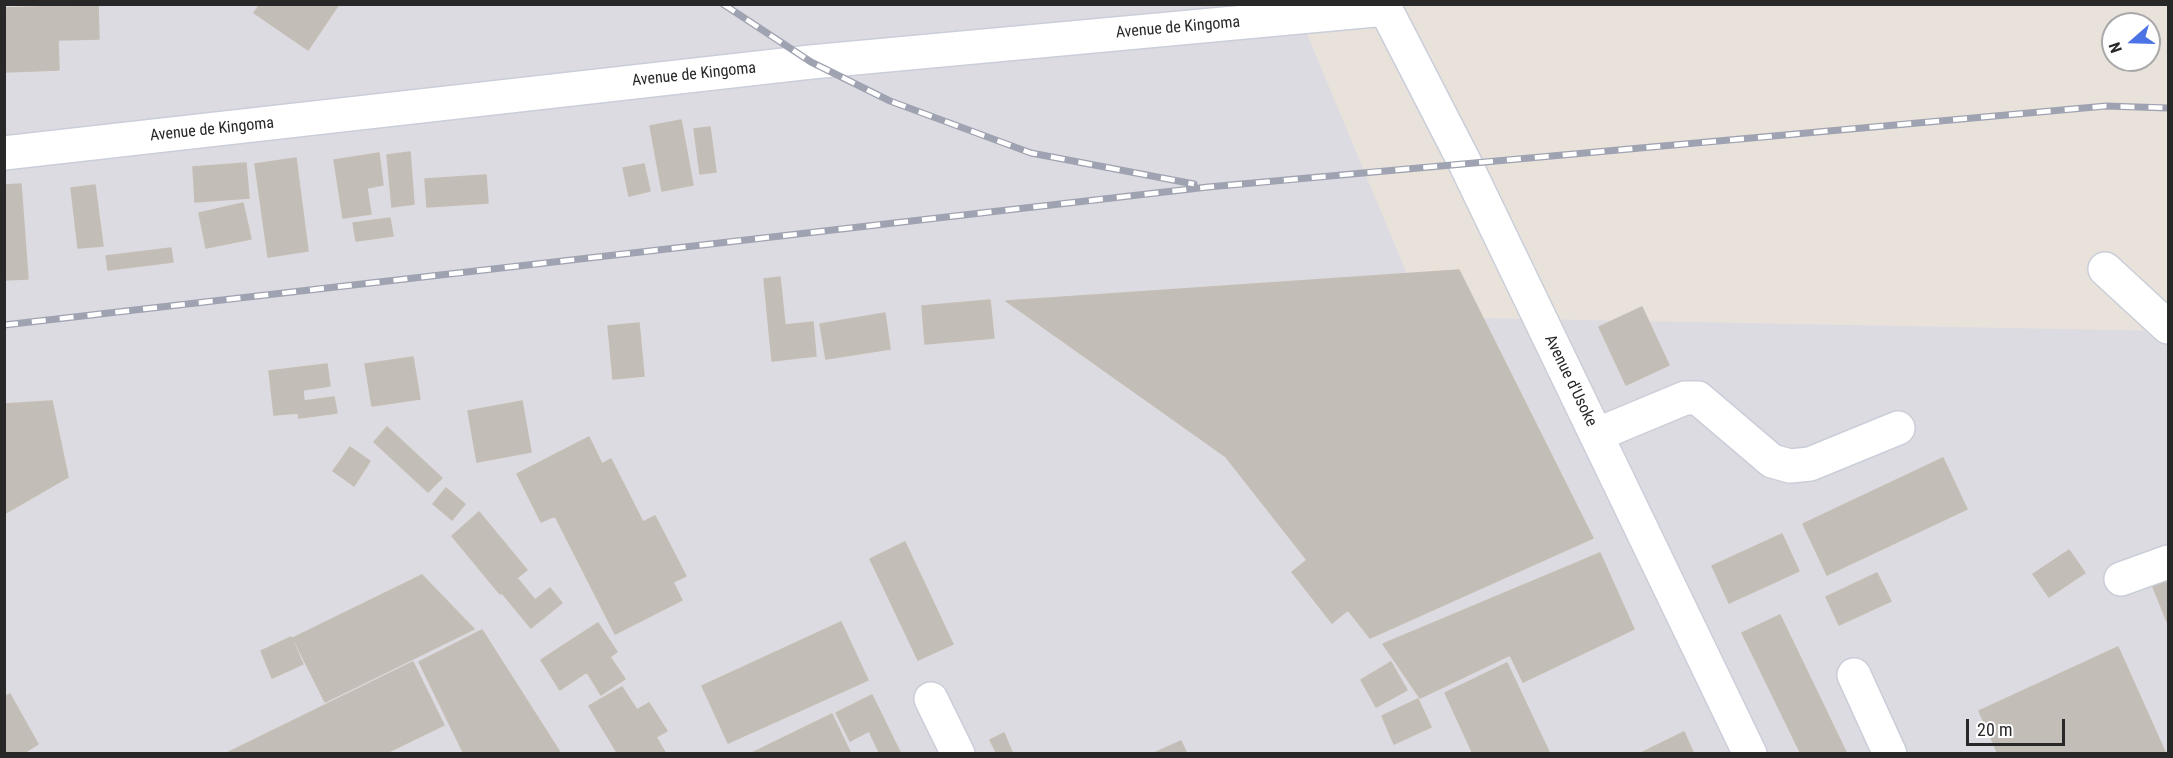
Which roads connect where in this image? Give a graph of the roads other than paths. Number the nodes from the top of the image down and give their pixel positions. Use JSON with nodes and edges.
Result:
{"nodes":[{"id":1,"x":1384,"y":7,"type":"edge"},
{"id":2,"x":4,"y":153,"type":"edge"},
{"id":3,"x":2105,"y":269,"type":"dead end"},
{"id":4,"x":2169,"y":327,"type":"edge"},
{"id":5,"x":1898,"y":428,"type":"dead end"},
{"id":6,"x":1596,"y":435,"type":"junction"},
{"id":7,"x":2169,"y":562,"type":"edge"},
{"id":8,"x":2121,"y":579,"type":"dead end"},
{"id":9,"x":1854,"y":675,"type":"dead end"},
{"id":10,"x":931,"y":699,"type":"dead end"},
{"id":11,"x":958,"y":753,"type":"edge"},
{"id":12,"x":1750,"y":753,"type":"edge"},
{"id":13,"x":1890,"y":753,"type":"edge"}],
"edges":[{"from":1,"to":2,"type":"street","name":"Avenue de Kingoma"},
{"from":1,"to":6,"type":"street","name":"Avenue d'Usoke"},
{"from":3,"to":4,"type":"street"},
{"from":5,"to":6,"type":"street"},
{"from":6,"to":12,"type":"street","name":"Avenue d'Usoke"},
{"from":7,"to":8,"type":"street"},
{"from":9,"to":13,"type":"street"},
{"from":10,"to":11,"type":"street"}]}
